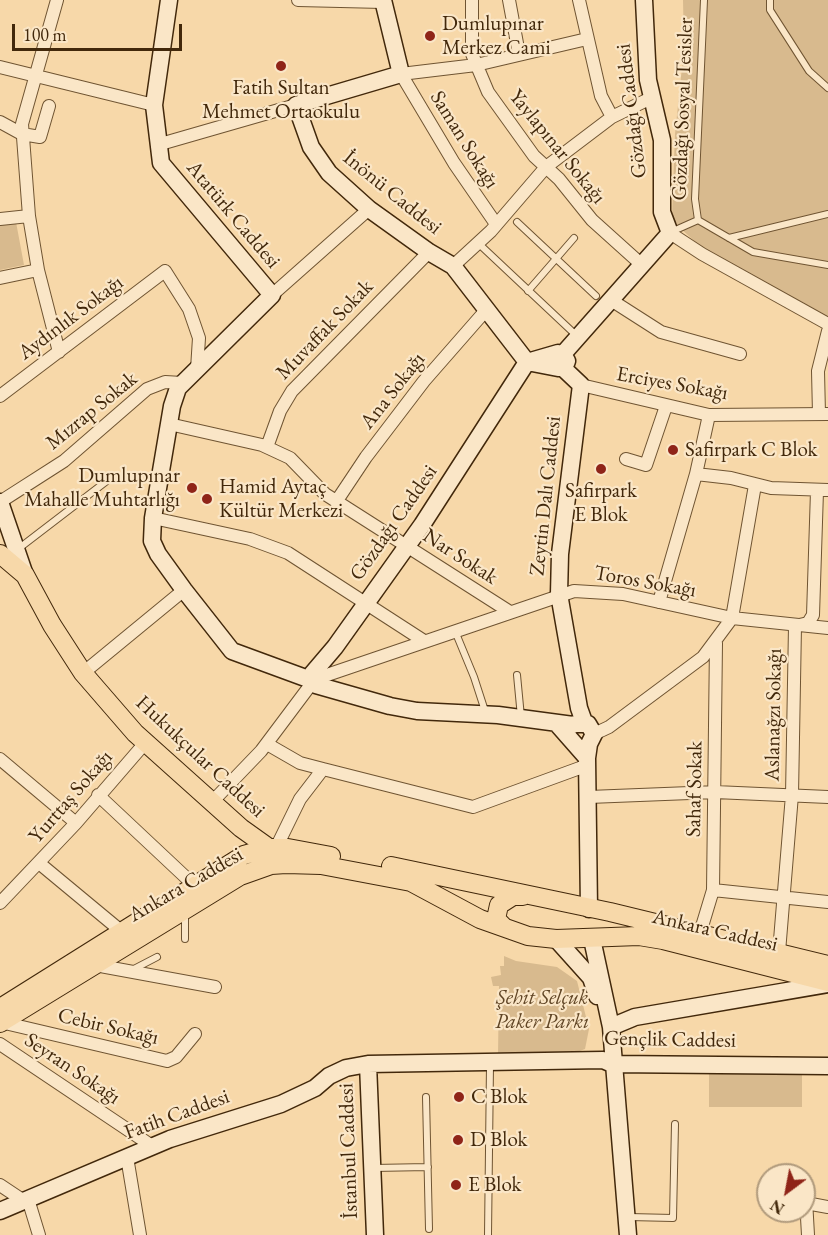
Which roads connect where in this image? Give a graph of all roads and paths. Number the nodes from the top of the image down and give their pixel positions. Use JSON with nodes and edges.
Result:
{"nodes":[{"id":1,"x":57,"y":0,"type":"edge"},
{"id":2,"x":170,"y":0,"type":"edge"},
{"id":3,"x":298,"y":0,"type":"edge"},
{"id":4,"x":472,"y":0,"type":"edge"},
{"id":5,"x":509,"y":0,"type":"edge"},
{"id":6,"x":579,"y":0,"type":"edge"},
{"id":7,"x":645,"y":0,"type":"edge"},
{"id":8,"x":704,"y":0,"type":"edge"},
{"id":9,"x":770,"y":0,"type":"edge"},
{"id":10,"x":383,"y":1,"type":"edge"},
{"id":11,"x":587,"y":39,"type":"junction"},
{"id":12,"x":519,"y":54,"type":"junction"},
{"id":13,"x":476,"y":65,"type":"junction"},
{"id":14,"x":0,"y":68,"type":"edge"},
{"id":15,"x":402,"y":74,"type":"junction"},
{"id":16,"x":34,"y":75,"type":"junction"},
{"id":17,"x":828,"y":88,"type":"edge"},
{"id":18,"x":651,"y":98,"type":"junction"},
{"id":19,"x":154,"y":105,"type":"junction"},
{"id":20,"x":296,"y":105,"type":"junction"},
{"id":21,"x":49,"y":106,"type":"dead end"},
{"id":22,"x":612,"y":117,"type":"junction"},
{"id":23,"x":0,"y":122,"type":"edge"},
{"id":24,"x":22,"y":134,"type":"junction"},
{"id":25,"x":157,"y":145,"type":"junction"},
{"id":26,"x":546,"y":166,"type":"junction"},
{"id":27,"x":369,"y":209,"type":"junction"},
{"id":28,"x":828,"y":214,"type":"edge"},
{"id":29,"x":29,"y":216,"type":"junction"},
{"id":30,"x":0,"y":219,"type":"edge"},
{"id":31,"x":698,"y":220,"type":"junction"},
{"id":32,"x":517,"y":222,"type":"dead end"},
{"id":33,"x":496,"y":224,"type":"junction"},
{"id":34,"x":670,"y":233,"type":"junction"},
{"id":35,"x":574,"y":238,"type":"dead end"},
{"id":36,"x":729,"y":238,"type":"junction"},
{"id":37,"x":478,"y":243,"type":"junction"},
{"id":38,"x":429,"y":252,"type":"junction"},
{"id":39,"x":555,"y":259,"type":"junction"},
{"id":40,"x":642,"y":265,"type":"junction"},
{"id":41,"x":828,"y":265,"type":"edge"},
{"id":42,"x":453,"y":266,"type":"junction"},
{"id":43,"x":38,"y":270,"type":"junction"},
{"id":44,"x":0,"y":278,"type":"edge"},
{"id":45,"x":528,"y":291,"type":"junction"},
{"id":46,"x":272,"y":296,"type":"junction"},
{"id":47,"x":603,"y":298,"type":"junction"},
{"id":48,"x":487,"y":309,"type":"junction"},
{"id":49,"x":828,"y":324,"type":"edge"},
{"id":50,"x":828,"y":331,"type":"edge"},
{"id":51,"x":578,"y":338,"type":"junction"},
{"id":52,"x":59,"y":352,"type":"junction"},
{"id":53,"x":740,"y":354,"type":"dead end"},
{"id":54,"x":558,"y":361,"type":"junction"},
{"id":55,"x":527,"y":362,"type":"junction"},
{"id":56,"x":197,"y":369,"type":"junction"},
{"id":57,"x":182,"y":383,"type":"junction"},
{"id":58,"x":581,"y":386,"type":"junction"},
{"id":59,"x":0,"y":396,"type":"edge"},
{"id":60,"x":666,"y":406,"type":"junction"},
{"id":61,"x":824,"y":414,"type":"edge"},
{"id":62,"x":708,"y":415,"type":"junction"},
{"id":63,"x":169,"y":424,"type":"junction"},
{"id":64,"x":267,"y":447,"type":"junction"},
{"id":65,"x":626,"y":459,"type":"dead end"},
{"id":66,"x":696,"y":474,"type":"junction"},
{"id":67,"x":108,"y":480,"type":"dead end"},
{"id":68,"x":756,"y":485,"type":"junction"},
{"id":69,"x":823,"y":490,"type":"edge"},
{"id":70,"x":336,"y":501,"type":"junction"},
{"id":71,"x":0,"y":502,"type":"edge"},
{"id":72,"x":153,"y":518,"type":"junction"},
{"id":73,"x":407,"y":546,"type":"junction"},
{"id":74,"x":8,"y":552,"type":"edge"},
{"id":75,"x":184,"y":590,"type":"junction"},
{"id":76,"x":559,"y":594,"type":"junction"},
{"id":77,"x":366,"y":602,"type":"junction"},
{"id":78,"x":658,"y":602,"type":"junction"},
{"id":79,"x":510,"y":612,"type":"junction"},
{"id":80,"x":732,"y":618,"type":"junction"},
{"id":81,"x":795,"y":626,"type":"junction"},
{"id":82,"x":828,"y":628,"type":"edge"},
{"id":83,"x":455,"y":631,"type":"junction"},
{"id":84,"x":424,"y":641,"type":"junction"},
{"id":85,"x":716,"y":644,"type":"junction"},
{"id":86,"x":83,"y":673,"type":"junction"},
{"id":87,"x":517,"y":675,"type":"dead end"},
{"id":88,"x":317,"y":678,"type":"junction"},
{"id":89,"x":486,"y":714,"type":"junction"},
{"id":90,"x":521,"y":717,"type":"junction"},
{"id":91,"x":580,"y":735,"type":"junction"},
{"id":92,"x":145,"y":742,"type":"junction"},
{"id":93,"x":267,"y":744,"type":"junction"},
{"id":94,"x":0,"y":759,"type":"edge"},
{"id":95,"x":323,"y":770,"type":"junction"},
{"id":96,"x":715,"y":792,"type":"junction"},
{"id":97,"x":99,"y":795,"type":"junction"},
{"id":98,"x":792,"y":795,"type":"junction"},
{"id":99,"x":589,"y":797,"type":"junction"},
{"id":100,"x":828,"y":797,"type":"edge"},
{"id":101,"x":212,"y":802,"type":"junction"},
{"id":102,"x":76,"y":823,"type":"junction"},
{"id":103,"x":272,"y":848,"type":"junction"},
{"id":104,"x":39,"y":863,"type":"junction"},
{"id":105,"x":195,"y":885,"type":"junction"},
{"id":106,"x":713,"y":890,"type":"junction"},
{"id":107,"x":523,"y":896,"type":"junction"},
{"id":108,"x":784,"y":898,"type":"junction"},
{"id":109,"x":828,"y":902,"type":"edge"},
{"id":110,"x":0,"y":903,"type":"edge"},
{"id":111,"x":185,"y":909,"type":"junction"},
{"id":112,"x":589,"y":909,"type":"junction"},
{"id":113,"x":505,"y":928,"type":"junction"},
{"id":114,"x":122,"y":932,"type":"junction"},
{"id":115,"x":700,"y":933,"type":"junction"},
{"id":116,"x":185,"y":939,"type":"dead end"},
{"id":117,"x":556,"y":939,"type":"junction"},
{"id":118,"x":592,"y":939,"type":"junction"},
{"id":119,"x":779,"y":952,"type":"junction"},
{"id":120,"x":157,"y":957,"type":"dead end"},
{"id":121,"x":95,"y":964,"type":"junction"},
{"id":122,"x":828,"y":965,"type":"edge"},
{"id":123,"x":129,"y":972,"type":"junction"},
{"id":124,"x":828,"y":983,"type":"edge"},
{"id":125,"x":216,"y":987,"type":"dead end"},
{"id":126,"x":2,"y":1011,"type":"edge"},
{"id":127,"x":611,"y":1027,"type":"junction"},
{"id":128,"x":195,"y":1034,"type":"dead end"},
{"id":129,"x":0,"y":1044,"type":"edge"},
{"id":130,"x":608,"y":1062,"type":"junction"},
{"id":131,"x":368,"y":1064,"type":"junction"},
{"id":132,"x":490,"y":1064,"type":"junction"},
{"id":133,"x":828,"y":1066,"type":"edge"},
{"id":134,"x":426,"y":1097,"type":"dead end"},
{"id":135,"x":675,"y":1124,"type":"dead end"},
{"id":136,"x":152,"y":1146,"type":"junction"},
{"id":137,"x":127,"y":1157,"type":"junction"},
{"id":138,"x":428,"y":1167,"type":"junction"},
{"id":139,"x":372,"y":1168,"type":"junction"},
{"id":140,"x":0,"y":1185,"type":"edge"},
{"id":141,"x":26,"y":1200,"type":"junction"},
{"id":142,"x":0,"y":1211,"type":"edge"},
{"id":143,"x":625,"y":1217,"type":"junction"},
{"id":144,"x":429,"y":1229,"type":"dead end"},
{"id":145,"x":39,"y":1235,"type":"edge"},
{"id":146,"x":140,"y":1235,"type":"edge"},
{"id":147,"x":375,"y":1235,"type":"edge"},
{"id":148,"x":488,"y":1235,"type":"edge"},
{"id":149,"x":628,"y":1235,"type":"edge"}],
"edges":[{"from":1,"to":16,"type":"street"},
{"from":2,"to":19,"type":"street","name":"Atatürk Caddesi"},
{"from":3,"to":10,"type":"street"},
{"from":4,"to":13,"type":"street","name":"Yaylapınar Sokağı"},
{"from":5,"to":12,"type":"street"},
{"from":6,"to":11,"type":"street"},
{"from":7,"to":18,"type":"street","name":"Gözdağı Caddesi"},
{"from":8,"to":31,"type":"lane","name":"Gözdağı Sosyal Tesisler"},
{"from":9,"to":17,"type":"lane"},
{"from":10,"to":15,"type":"street"},
{"from":11,"to":12,"type":"street"},
{"from":11,"to":22,"type":"street"},
{"from":12,"to":13,"type":"street"},
{"from":13,"to":15,"type":"street"},
{"from":13,"to":26,"type":"street","name":"Yaylapınar Sokağı"},
{"from":14,"to":16,"type":"street"},
{"from":15,"to":20,"type":"street"},
{"from":15,"to":33,"type":"street","name":"Saman Sokağı"},
{"from":16,"to":19,"type":"street"},
{"from":16,"to":24,"type":"street"},
{"from":18,"to":22,"type":"street"},
{"from":18,"to":34,"type":"street","name":"Gözdağı Caddesi"},
{"from":19,"to":25,"type":"street","name":"Atatürk Caddesi"},
{"from":20,"to":25,"type":"street"},
{"from":20,"to":27,"type":"street","name":"İnönü Caddesi"},
{"from":21,"to":24,"type":"street"},
{"from":22,"to":26,"type":"street"},
{"from":23,"to":24,"type":"street"},
{"from":24,"to":29,"type":"street"},
{"from":25,"to":46,"type":"street","name":"Atatürk Caddesi"},
{"from":26,"to":33,"type":"street"},
{"from":26,"to":40,"type":"street","name":"Yaylapınar Sokağı"},
{"from":27,"to":38,"type":"street","name":"İnönü Caddesi"},
{"from":27,"to":46,"type":"street"},
{"from":28,"to":36,"type":"lane"},
{"from":29,"to":30,"type":"street"},
{"from":29,"to":43,"type":"street"},
{"from":31,"to":34,"type":"lane","name":"Gözdağı Sosyal Tesisler"},
{"from":31,"to":36,"type":"lane","name":"Gözdağı Sosyal Tesisler"},
{"from":32,"to":39,"type":"lane"},
{"from":33,"to":37,"type":"street"},
{"from":34,"to":40,"type":"street"},
{"from":34,"to":49,"type":"street"},
{"from":35,"to":39,"type":"lane"},
{"from":36,"to":41,"type":"lane","name":"Gözdağı Sosyal Tesisler"},
{"from":37,"to":42,"type":"street"},
{"from":37,"to":45,"type":"lane"},
{"from":38,"to":42,"type":"street","name":"İnönü Caddesi"},
{"from":38,"to":64,"type":"street","name":"Muvaffak Sokak"},
{"from":39,"to":45,"type":"lane"},
{"from":39,"to":47,"type":"lane"},
{"from":40,"to":47,"type":"street"},
{"from":42,"to":48,"type":"street","name":"İnönü Caddesi"},
{"from":43,"to":44,"type":"street"},
{"from":43,"to":52,"type":"street"},
{"from":45,"to":51,"type":"lane"},
{"from":46,"to":56,"type":"street","name":"Atatürk Caddesi"},
{"from":47,"to":51,"type":"street"},
{"from":47,"to":53,"type":"street"},
{"from":48,"to":55,"type":"street","name":"İnönü Caddesi"},
{"from":48,"to":70,"type":"street","name":"Ana Sokağı"},
{"from":50,"to":61,"type":"street"},
{"from":51,"to":54,"type":"street"},
{"from":52,"to":56,"type":"street","name":"Aydınlık Sokağı"},
{"from":52,"to":59,"type":"street","name":"Aydınlık Sokağı"},
{"from":54,"to":55,"type":"street"},
{"from":54,"to":58,"type":"street"},
{"from":55,"to":73,"type":"street","name":"Gözdağı Caddesi"},
{"from":56,"to":57,"type":"street","name":"Atatürk Caddesi"},
{"from":57,"to":63,"type":"street","name":"Atatürk Caddesi"},
{"from":57,"to":71,"type":"street","name":"Mızrap Sokak"},
{"from":58,"to":60,"type":"street","name":"Erciyes Sokağı"},
{"from":58,"to":76,"type":"street","name":"Zeytin Dalı Caddesi"},
{"from":60,"to":62,"type":"street","name":"Erciyes Sokağı"},
{"from":60,"to":65,"type":"street"},
{"from":61,"to":62,"type":"street","name":"Erciyes Sokağı"},
{"from":62,"to":66,"type":"street"},
{"from":63,"to":64,"type":"street","name":"Nar Sokak"},
{"from":63,"to":72,"type":"street","name":"Atatürk Caddesi"},
{"from":64,"to":70,"type":"street","name":"Nar Sokak"},
{"from":66,"to":68,"type":"street"},
{"from":66,"to":78,"type":"street"},
{"from":67,"to":74,"type":"lane"},
{"from":68,"to":69,"type":"street"},
{"from":68,"to":80,"type":"street"},
{"from":69,"to":81,"type":"street","name":"Aslanağzı Sokağı"},
{"from":70,"to":73,"type":"street","name":"Nar Sokak"},
{"from":71,"to":74,"type":"street"},
{"from":72,"to":75,"type":"street","name":"Atatürk Caddesi"},
{"from":72,"to":77,"type":"street"},
{"from":73,"to":77,"type":"street","name":"Gözdağı Caddesi"},
{"from":73,"to":79,"type":"street","name":"Nar Sokak"},
{"from":74,"to":86,"type":"main road","name":"Hukukçular Caddesi"},
{"from":75,"to":86,"type":"street"},
{"from":75,"to":88,"type":"street","name":"Atatürk Caddesi"},
{"from":76,"to":78,"type":"street","name":"Toros Sokağı"},
{"from":76,"to":79,"type":"street","name":"Toros Sokağı"},
{"from":76,"to":91,"type":"street","name":"Zeytin Dalı Caddesi"},
{"from":77,"to":84,"type":"street"},
{"from":77,"to":88,"type":"street","name":"Gözdağı Caddesi"},
{"from":78,"to":80,"type":"street","name":"Toros Sokağı"},
{"from":79,"to":83,"type":"street","name":"Toros Sokağı"},
{"from":80,"to":81,"type":"street","name":"Toros Sokağı"},
{"from":80,"to":85,"type":"street"},
{"from":81,"to":82,"type":"street","name":"Toros Sokağı"},
{"from":81,"to":98,"type":"street","name":"Aslanağzı Sokağı"},
{"from":83,"to":84,"type":"street","name":"Toros Sokağı"},
{"from":83,"to":89,"type":"lane"},
{"from":84,"to":88,"type":"street","name":"Toros Sokağı"},
{"from":85,"to":91,"type":"street"},
{"from":85,"to":96,"type":"street","name":"Sahaf Sokak"},
{"from":86,"to":92,"type":"main road","name":"Hukukçular Caddesi"},
{"from":87,"to":90,"type":"lane"},
{"from":88,"to":89,"type":"street"},
{"from":88,"to":93,"type":"street"},
{"from":89,"to":90,"type":"street"},
{"from":90,"to":91,"type":"street"},
{"from":91,"to":95,"type":"street"},
{"from":91,"to":99,"type":"street"},
{"from":92,"to":97,"type":"street","name":"Yurttaş Sokağı"},
{"from":92,"to":101,"type":"main road","name":"Hukukçular Caddesi"},
{"from":93,"to":95,"type":"street"},
{"from":93,"to":101,"type":"street"},
{"from":94,"to":102,"type":"street"},
{"from":95,"to":103,"type":"street"},
{"from":96,"to":98,"type":"street"},
{"from":96,"to":99,"type":"street"},
{"from":96,"to":106,"type":"street","name":"Sahaf Sokak"},
{"from":97,"to":102,"type":"street","name":"Yurttaş Sokağı"},
{"from":97,"to":105,"type":"street"},
{"from":98,"to":100,"type":"street"},
{"from":98,"to":108,"type":"street","name":"Aslanağzı Sokağı"},
{"from":99,"to":112,"type":"street"},
{"from":101,"to":103,"type":"main road","name":"Hukukçular Caddesi"},
{"from":102,"to":104,"type":"street","name":"Yurttaş Sokağı"},
{"from":103,"to":105,"type":"main road","name":"Ankara Caddesi"},
{"from":103,"to":107,"type":"main road","name":"Ankara Caddesi"},
{"from":104,"to":110,"type":"street","name":"Yurttaş Sokağı"},
{"from":104,"to":114,"type":"street"},
{"from":105,"to":114,"type":"main road","name":"Ankara Caddesi"},
{"from":106,"to":108,"type":"street"},
{"from":106,"to":115,"type":"street","name":"Sahaf Sokak"},
{"from":107,"to":112,"type":"main road","name":"Ankara Caddesi"},
{"from":107,"to":113,"type":"main road"},
{"from":108,"to":109,"type":"street"},
{"from":108,"to":119,"type":"street","name":"Aslanağzı Sokağı"},
{"from":111,"to":113,"type":"main road","name":"Ankara Caddesi"},
{"from":111,"to":116,"type":"lane"},
{"from":111,"to":121,"type":"main road","name":"Ankara Caddesi"},
{"from":112,"to":115,"type":"main road","name":"Ankara Caddesi"},
{"from":112,"to":118,"type":"main road"},
{"from":113,"to":117,"type":"main road","name":"Ankara Caddesi"},
{"from":114,"to":126,"type":"main road","name":"Ankara Caddesi"},
{"from":115,"to":119,"type":"main road","name":"Ankara Caddesi"},
{"from":117,"to":118,"type":"main road","name":"Ankara Caddesi"},
{"from":117,"to":130,"type":"street"},
{"from":118,"to":124,"type":"main road","name":"Ankara Caddesi"},
{"from":118,"to":127,"type":"street"},
{"from":119,"to":122,"type":"main road","name":"Ankara Caddesi"},
{"from":120,"to":123,"type":"lane"},
{"from":121,"to":123,"type":"street"},
{"from":121,"to":126,"type":"main road","name":"Ankara Caddesi"},
{"from":123,"to":125,"type":"street"},
{"from":124,"to":127,"type":"street"},
{"from":126,"to":128,"type":"street","name":"Cebir Sokağı"},
{"from":127,"to":130,"type":"street"},
{"from":129,"to":136,"type":"street","name":"Seyran Sokağı"},
{"from":130,"to":132,"type":"street","name":"Gençlik Caddesi"},
{"from":130,"to":133,"type":"street","name":"Gençlik Caddesi"},
{"from":130,"to":143,"type":"street"},
{"from":131,"to":132,"type":"street","name":"Gençlik Caddesi"},
{"from":131,"to":136,"type":"street","name":"Fatih Caddesi"},
{"from":131,"to":139,"type":"street","name":"İstanbul Caddesi"},
{"from":132,"to":148,"type":"lane"},
{"from":134,"to":138,"type":"lane"},
{"from":135,"to":143,"type":"lane"},
{"from":136,"to":137,"type":"street","name":"Fatih Caddesi"},
{"from":137,"to":141,"type":"street","name":"Fatih Caddesi"},
{"from":137,"to":146,"type":"street"},
{"from":138,"to":139,"type":"lane"},
{"from":138,"to":144,"type":"lane"},
{"from":139,"to":147,"type":"street","name":"İstanbul Caddesi"},
{"from":140,"to":141,"type":"street"},
{"from":141,"to":142,"type":"street","name":"Fatih Caddesi"},
{"from":141,"to":145,"type":"street"},
{"from":143,"to":149,"type":"street"}]}
